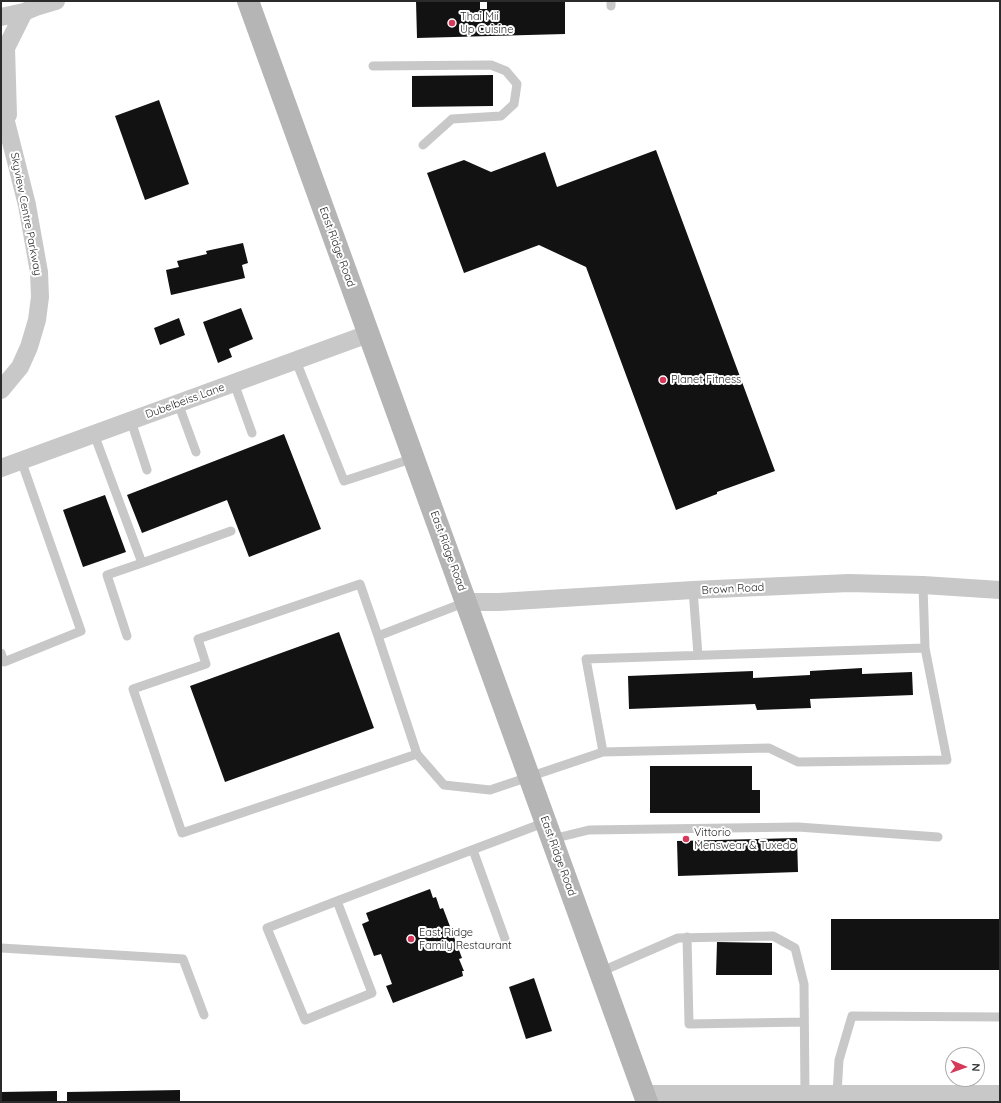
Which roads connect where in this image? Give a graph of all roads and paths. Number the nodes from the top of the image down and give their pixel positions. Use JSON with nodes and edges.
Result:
{"nodes":[{"id":1,"x":56,"y":1,"type":"edge"},
{"id":2,"x":248,"y":1,"type":"edge"},
{"id":3,"x":24,"y":12,"type":"junction"},
{"id":4,"x":1,"y":17,"type":"edge"},
{"id":5,"x":373,"y":66,"type":"dead end"},
{"id":6,"x":1,"y":102,"type":"edge"},
{"id":7,"x":6,"y":142,"type":"edge"},
{"id":8,"x":423,"y":145,"type":"dead end"},
{"id":9,"x":368,"y":334,"type":"junction"},
{"id":10,"x":296,"y":361,"type":"junction"},
{"id":11,"x":234,"y":383,"type":"junction"},
{"id":12,"x":1,"y":390,"type":"edge"},
{"id":13,"x":178,"y":403,"type":"junction"},
{"id":14,"x":131,"y":421,"type":"junction"},
{"id":15,"x":252,"y":433,"type":"dead end"},
{"id":16,"x":94,"y":434,"type":"junction"},
{"id":17,"x":196,"y":452,"type":"dead end"},
{"id":18,"x":414,"y":458,"type":"junction"},
{"id":19,"x":21,"y":460,"type":"junction"},
{"id":20,"x":1,"y":468,"type":"edge"},
{"id":21,"x":147,"y":470,"type":"dead end"},
{"id":22,"x":231,"y":531,"type":"dead end"},
{"id":23,"x":142,"y":562,"type":"junction"},
{"id":24,"x":923,"y":585,"type":"junction"},
{"id":25,"x":693,"y":590,"type":"junction"},
{"id":26,"x":1000,"y":590,"type":"edge"},
{"id":27,"x":466,"y":602,"type":"junction"},
{"id":28,"x":127,"y":636,"type":"dead end"},
{"id":29,"x":378,"y":636,"type":"junction"},
{"id":30,"x":925,"y":648,"type":"junction"},
{"id":31,"x":1,"y":653,"type":"edge"},
{"id":32,"x":698,"y":655,"type":"junction"},
{"id":33,"x":602,"y":752,"type":"junction"},
{"id":34,"x":417,"y":754,"type":"junction"},
{"id":35,"x":529,"y":776,"type":"junction"},
{"id":36,"x":549,"y":831,"type":"junction"},
{"id":37,"x":938,"y":837,"type":"dead end"},
{"id":38,"x":473,"y":850,"type":"junction"},
{"id":39,"x":337,"y":902,"type":"junction"},
{"id":40,"x":687,"y":937,"type":"junction"},
{"id":41,"x":505,"y":939,"type":"dead end"},
{"id":42,"x":1,"y":948,"type":"edge"},
{"id":43,"x":600,"y":972,"type":"junction"},
{"id":44,"x":204,"y":1015,"type":"dead end"},
{"id":45,"x":1000,"y":1017,"type":"edge"},
{"id":46,"x":804,"y":1022,"type":"junction"},
{"id":47,"x":805,"y":1094,"type":"junction"},
{"id":48,"x":837,"y":1094,"type":"junction"},
{"id":49,"x":1000,"y":1094,"type":"edge"},
{"id":50,"x":646,"y":1098,"type":"edge"}],
"edges":[{"from":1,"to":3,"type":"street"},
{"from":2,"to":9,"type":"main road","name":"East Ridge Road"},
{"from":3,"to":4,"type":"street"},
{"from":3,"to":7,"type":"street"},
{"from":5,"to":8,"type":"lane"},
{"from":6,"to":7,"type":"street","name":"Skyview Centre Parkway"},
{"from":7,"to":12,"type":"street","name":"Skyview Centre Parkway"},
{"from":9,"to":10,"type":"street","name":"Dubelbeiss Lane"},
{"from":9,"to":18,"type":"main road","name":"East Ridge Road"},
{"from":10,"to":11,"type":"street","name":"Dubelbeiss Lane"},
{"from":10,"to":18,"type":"lane"},
{"from":11,"to":13,"type":"street","name":"Dubelbeiss Lane"},
{"from":11,"to":15,"type":"lane"},
{"from":13,"to":14,"type":"street","name":"Dubelbeiss Lane"},
{"from":13,"to":17,"type":"lane"},
{"from":14,"to":16,"type":"street","name":"Dubelbeiss Lane"},
{"from":14,"to":21,"type":"lane"},
{"from":16,"to":19,"type":"street","name":"Dubelbeiss Lane"},
{"from":16,"to":23,"type":"lane"},
{"from":18,"to":27,"type":"main road","name":"East Ridge Road"},
{"from":19,"to":20,"type":"street","name":"Dubelbeiss Lane"},
{"from":19,"to":31,"type":"lane"},
{"from":22,"to":23,"type":"lane"},
{"from":23,"to":28,"type":"lane"},
{"from":24,"to":25,"type":"street","name":"Brown Road"},
{"from":24,"to":26,"type":"street","name":"Brown Road"},
{"from":24,"to":30,"type":"lane"},
{"from":25,"to":27,"type":"street","name":"Brown Road"},
{"from":25,"to":32,"type":"lane"},
{"from":27,"to":29,"type":"lane"},
{"from":27,"to":35,"type":"main road","name":"East Ridge Road"},
{"from":29,"to":34,"type":"lane"},
{"from":29,"to":34,"type":"lane"},
{"from":30,"to":32,"type":"lane"},
{"from":30,"to":33,"type":"lane"},
{"from":32,"to":33,"type":"lane"},
{"from":33,"to":35,"type":"lane"},
{"from":34,"to":35,"type":"lane"},
{"from":35,"to":36,"type":"main road","name":"East Ridge Road"},
{"from":36,"to":37,"type":"lane"},
{"from":36,"to":38,"type":"lane"},
{"from":36,"to":43,"type":"main road","name":"East Ridge Road"},
{"from":38,"to":39,"type":"lane"},
{"from":38,"to":41,"type":"lane"},
{"from":39,"to":39,"type":"lane"},
{"from":40,"to":43,"type":"lane"},
{"from":40,"to":46,"type":"lane"},
{"from":40,"to":46,"type":"lane"},
{"from":42,"to":44,"type":"lane"},
{"from":43,"to":50,"type":"main road","name":"East Ridge Road"},
{"from":45,"to":48,"type":"lane"},
{"from":46,"to":47,"type":"lane"},
{"from":47,"to":48,"type":"street"},
{"from":47,"to":50,"type":"street"},
{"from":48,"to":49,"type":"street"}]}
